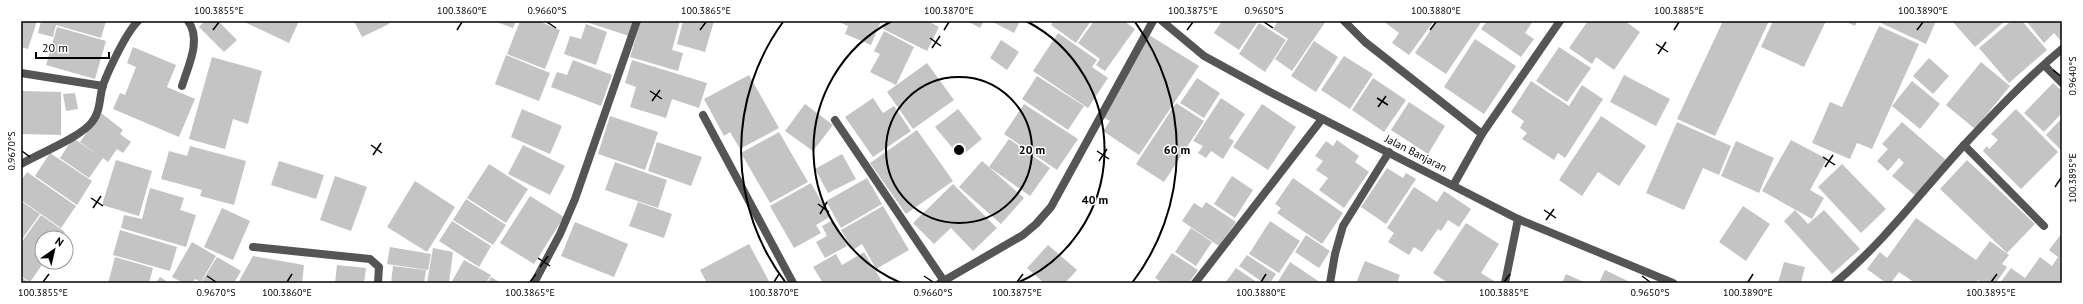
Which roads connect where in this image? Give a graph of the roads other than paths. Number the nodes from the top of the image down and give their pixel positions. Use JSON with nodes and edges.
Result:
{"nodes":[{"id":1,"x":138,"y":21,"type":"edge"},
{"id":2,"x":188,"y":21,"type":"edge"},
{"id":3,"x":637,"y":21,"type":"edge"},
{"id":4,"x":1153,"y":21,"type":"edge"},
{"id":5,"x":1162,"y":21,"type":"edge"},
{"id":6,"x":1344,"y":21,"type":"edge"},
{"id":7,"x":1560,"y":21,"type":"edge"},
{"id":8,"x":2062,"y":49,"type":"edge"},
{"id":9,"x":2044,"y":65,"type":"junction"},
{"id":10,"x":21,"y":73,"type":"edge"},
{"id":11,"x":2062,"y":83,"type":"edge"},
{"id":12,"x":103,"y":86,"type":"junction"},
{"id":13,"x":182,"y":86,"type":"dead end"},
{"id":14,"x":703,"y":115,"type":"dead end"},
{"id":15,"x":1322,"y":118,"type":"junction"},
{"id":16,"x":835,"y":120,"type":"dead end"},
{"id":17,"x":1482,"y":134,"type":"junction"},
{"id":18,"x":1964,"y":145,"type":"junction"},
{"id":19,"x":1388,"y":152,"type":"junction"},
{"id":20,"x":21,"y":164,"type":"edge"},
{"id":21,"x":1454,"y":184,"type":"junction"},
{"id":22,"x":1518,"y":219,"type":"junction"},
{"id":23,"x":2044,"y":226,"type":"dead end"},
{"id":24,"x":253,"y":247,"type":"dead end"},
{"id":25,"x":942,"y":282,"type":"edge"},
{"id":26,"x":378,"y":283,"type":"edge"},
{"id":27,"x":534,"y":283,"type":"edge"},
{"id":28,"x":793,"y":283,"type":"edge"},
{"id":29,"x":1194,"y":283,"type":"edge"},
{"id":30,"x":1330,"y":283,"type":"edge"},
{"id":31,"x":1505,"y":283,"type":"edge"},
{"id":32,"x":1673,"y":283,"type":"edge"},
{"id":33,"x":1835,"y":283,"type":"edge"}],
"edges":[{"from":1,"to":12,"type":"street"},
{"from":2,"to":13,"type":"street"},
{"from":3,"to":27,"type":"street"},
{"from":4,"to":25,"type":"street"},
{"from":5,"to":15,"type":"street","name":"Jalan Banjaran"},
{"from":6,"to":17,"type":"street"},
{"from":7,"to":17,"type":"street"},
{"from":8,"to":9,"type":"street"},
{"from":9,"to":11,"type":"street"},
{"from":9,"to":18,"type":"street"},
{"from":10,"to":12,"type":"street"},
{"from":12,"to":20,"type":"street"},
{"from":14,"to":28,"type":"street"},
{"from":15,"to":19,"type":"street","name":"Jalan Banjaran"},
{"from":15,"to":29,"type":"street"},
{"from":16,"to":25,"type":"street"},
{"from":17,"to":21,"type":"street"},
{"from":18,"to":23,"type":"street"},
{"from":18,"to":33,"type":"street"},
{"from":19,"to":21,"type":"street","name":"Jalan Banjaran"},
{"from":19,"to":30,"type":"street"},
{"from":21,"to":22,"type":"street","name":"Jalan Banjaran"},
{"from":22,"to":31,"type":"street"},
{"from":22,"to":32,"type":"street","name":"Jalan Banjaran"},
{"from":24,"to":26,"type":"street"}]}
